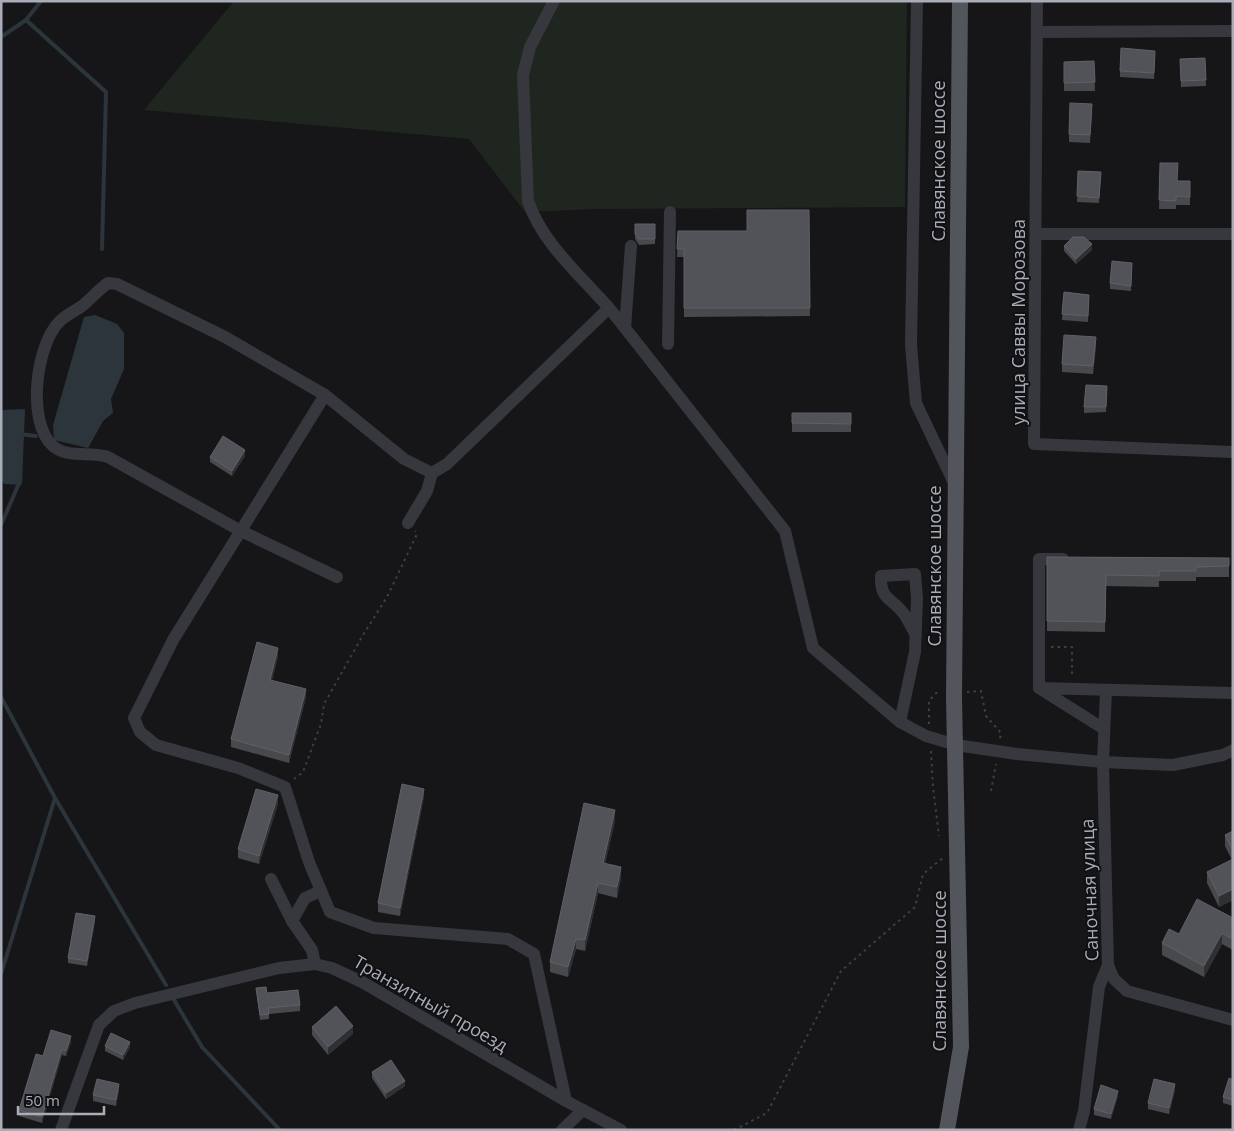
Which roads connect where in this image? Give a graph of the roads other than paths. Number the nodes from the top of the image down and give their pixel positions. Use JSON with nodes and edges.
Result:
{"nodes":[{"id":1,"x":554,"y":1,"type":"edge"},
{"id":2,"x":917,"y":1,"type":"edge"},
{"id":3,"x":960,"y":1,"type":"edge"},
{"id":4,"x":1037,"y":1,"type":"edge"},
{"id":5,"x":1233,"y":31,"type":"edge"},
{"id":6,"x":1037,"y":32,"type":"junction"},
{"id":7,"x":670,"y":212,"type":"dead end"},
{"id":8,"x":1036,"y":234,"type":"junction"},
{"id":9,"x":1233,"y":234,"type":"edge"},
{"id":10,"x":631,"y":246,"type":"dead end"},
{"id":11,"x":608,"y":308,"type":"junction"},
{"id":12,"x":625,"y":328,"type":"junction"},
{"id":13,"x":668,"y":344,"type":"dead end"},
{"id":14,"x":325,"y":395,"type":"junction"},
{"id":15,"x":1233,"y":452,"type":"edge"},
{"id":16,"x":432,"y":473,"type":"junction"},
{"id":17,"x":954,"y":483,"type":"junction"},
{"id":18,"x":408,"y":523,"type":"road end"},
{"id":19,"x":241,"y":531,"type":"junction"},
{"id":20,"x":1077,"y":559,"type":"edge"},
{"id":21,"x":337,"y":577,"type":"dead end"},
{"id":22,"x":916,"y":635,"type":"junction"},
{"id":23,"x":1039,"y":688,"type":"junction"},
{"id":24,"x":1072,"y":689,"type":"junction"},
{"id":25,"x":1106,"y":690,"type":"junction"},
{"id":26,"x":1232,"y":693,"type":"edge"},
{"id":27,"x":1072,"y":709,"type":"junction"},
{"id":28,"x":900,"y":722,"type":"junction"},
{"id":29,"x":1104,"y":729,"type":"junction"},
{"id":30,"x":956,"y":745,"type":"junction"},
{"id":31,"x":1233,"y":750,"type":"edge"},
{"id":32,"x":1103,"y":762,"type":"junction"},
{"id":33,"x":271,"y":879,"type":"dead end"},
{"id":34,"x":321,"y":890,"type":"junction"},
{"id":35,"x":292,"y":921,"type":"junction"},
{"id":36,"x":315,"y":964,"type":"junction"},
{"id":37,"x":1108,"y":965,"type":"junction"},
{"id":38,"x":1233,"y":1020,"type":"edge"},
{"id":39,"x":566,"y":1101,"type":"junction"},
{"id":40,"x":583,"y":1110,"type":"junction"},
{"id":41,"x":61,"y":1130,"type":"edge"},
{"id":42,"x":562,"y":1130,"type":"edge"},
{"id":43,"x":621,"y":1130,"type":"edge"},
{"id":44,"x":947,"y":1130,"type":"edge"},
{"id":45,"x":1078,"y":1130,"type":"edge"}],
"edges":[{"from":1,"to":11,"type":"street"},
{"from":2,"to":17,"type":"street"},
{"from":3,"to":17,"type":"main road","name":"Славянское шоссе"},
{"from":4,"to":6,"type":"street","name":"улица Саввы Морозова"},
{"from":5,"to":6,"type":"street"},
{"from":6,"to":8,"type":"street","name":"улица Саввы Морозова"},
{"from":7,"to":13,"type":"street"},
{"from":8,"to":9,"type":"street"},
{"from":8,"to":15,"type":"street","name":"улица Саввы Морозова"},
{"from":10,"to":12,"type":"street"},
{"from":11,"to":12,"type":"street"},
{"from":11,"to":16,"type":"street"},
{"from":12,"to":28,"type":"street"},
{"from":14,"to":16,"type":"street"},
{"from":14,"to":19,"type":"street"},
{"from":14,"to":19,"type":"street"},
{"from":16,"to":18,"type":"street"},
{"from":17,"to":30,"type":"main road","name":"Славянское шоссе"},
{"from":19,"to":21,"type":"street"},
{"from":19,"to":34,"type":"street"},
{"from":20,"to":23,"type":"street"},
{"from":22,"to":22,"type":"street"},
{"from":22,"to":28,"type":"street"},
{"from":23,"to":24,"type":"street"},
{"from":23,"to":27,"type":"street"},
{"from":24,"to":25,"type":"street"},
{"from":24,"to":27,"type":"street"},
{"from":25,"to":26,"type":"street"},
{"from":25,"to":29,"type":"street","name":"Саночная улица"},
{"from":27,"to":29,"type":"street"},
{"from":28,"to":30,"type":"street"},
{"from":29,"to":32,"type":"street","name":"Саночная улица"},
{"from":30,"to":32,"type":"street"},
{"from":30,"to":44,"type":"main road","name":"Славянское шоссе"},
{"from":31,"to":32,"type":"street"},
{"from":32,"to":37,"type":"street","name":"Саночная улица"},
{"from":33,"to":35,"type":"street"},
{"from":34,"to":35,"type":"street"},
{"from":34,"to":39,"type":"street"},
{"from":35,"to":36,"type":"street"},
{"from":36,"to":39,"type":"street","name":"Транзитный проезд"},
{"from":36,"to":41,"type":"street","name":"Транзитный проезд"},
{"from":37,"to":38,"type":"street","name":"Саночная улица"},
{"from":37,"to":45,"type":"street"},
{"from":39,"to":40,"type":"street","name":"Транзитный проезд"},
{"from":40,"to":42,"type":"street"},
{"from":40,"to":43,"type":"street","name":"Транзитный проезд"}]}
